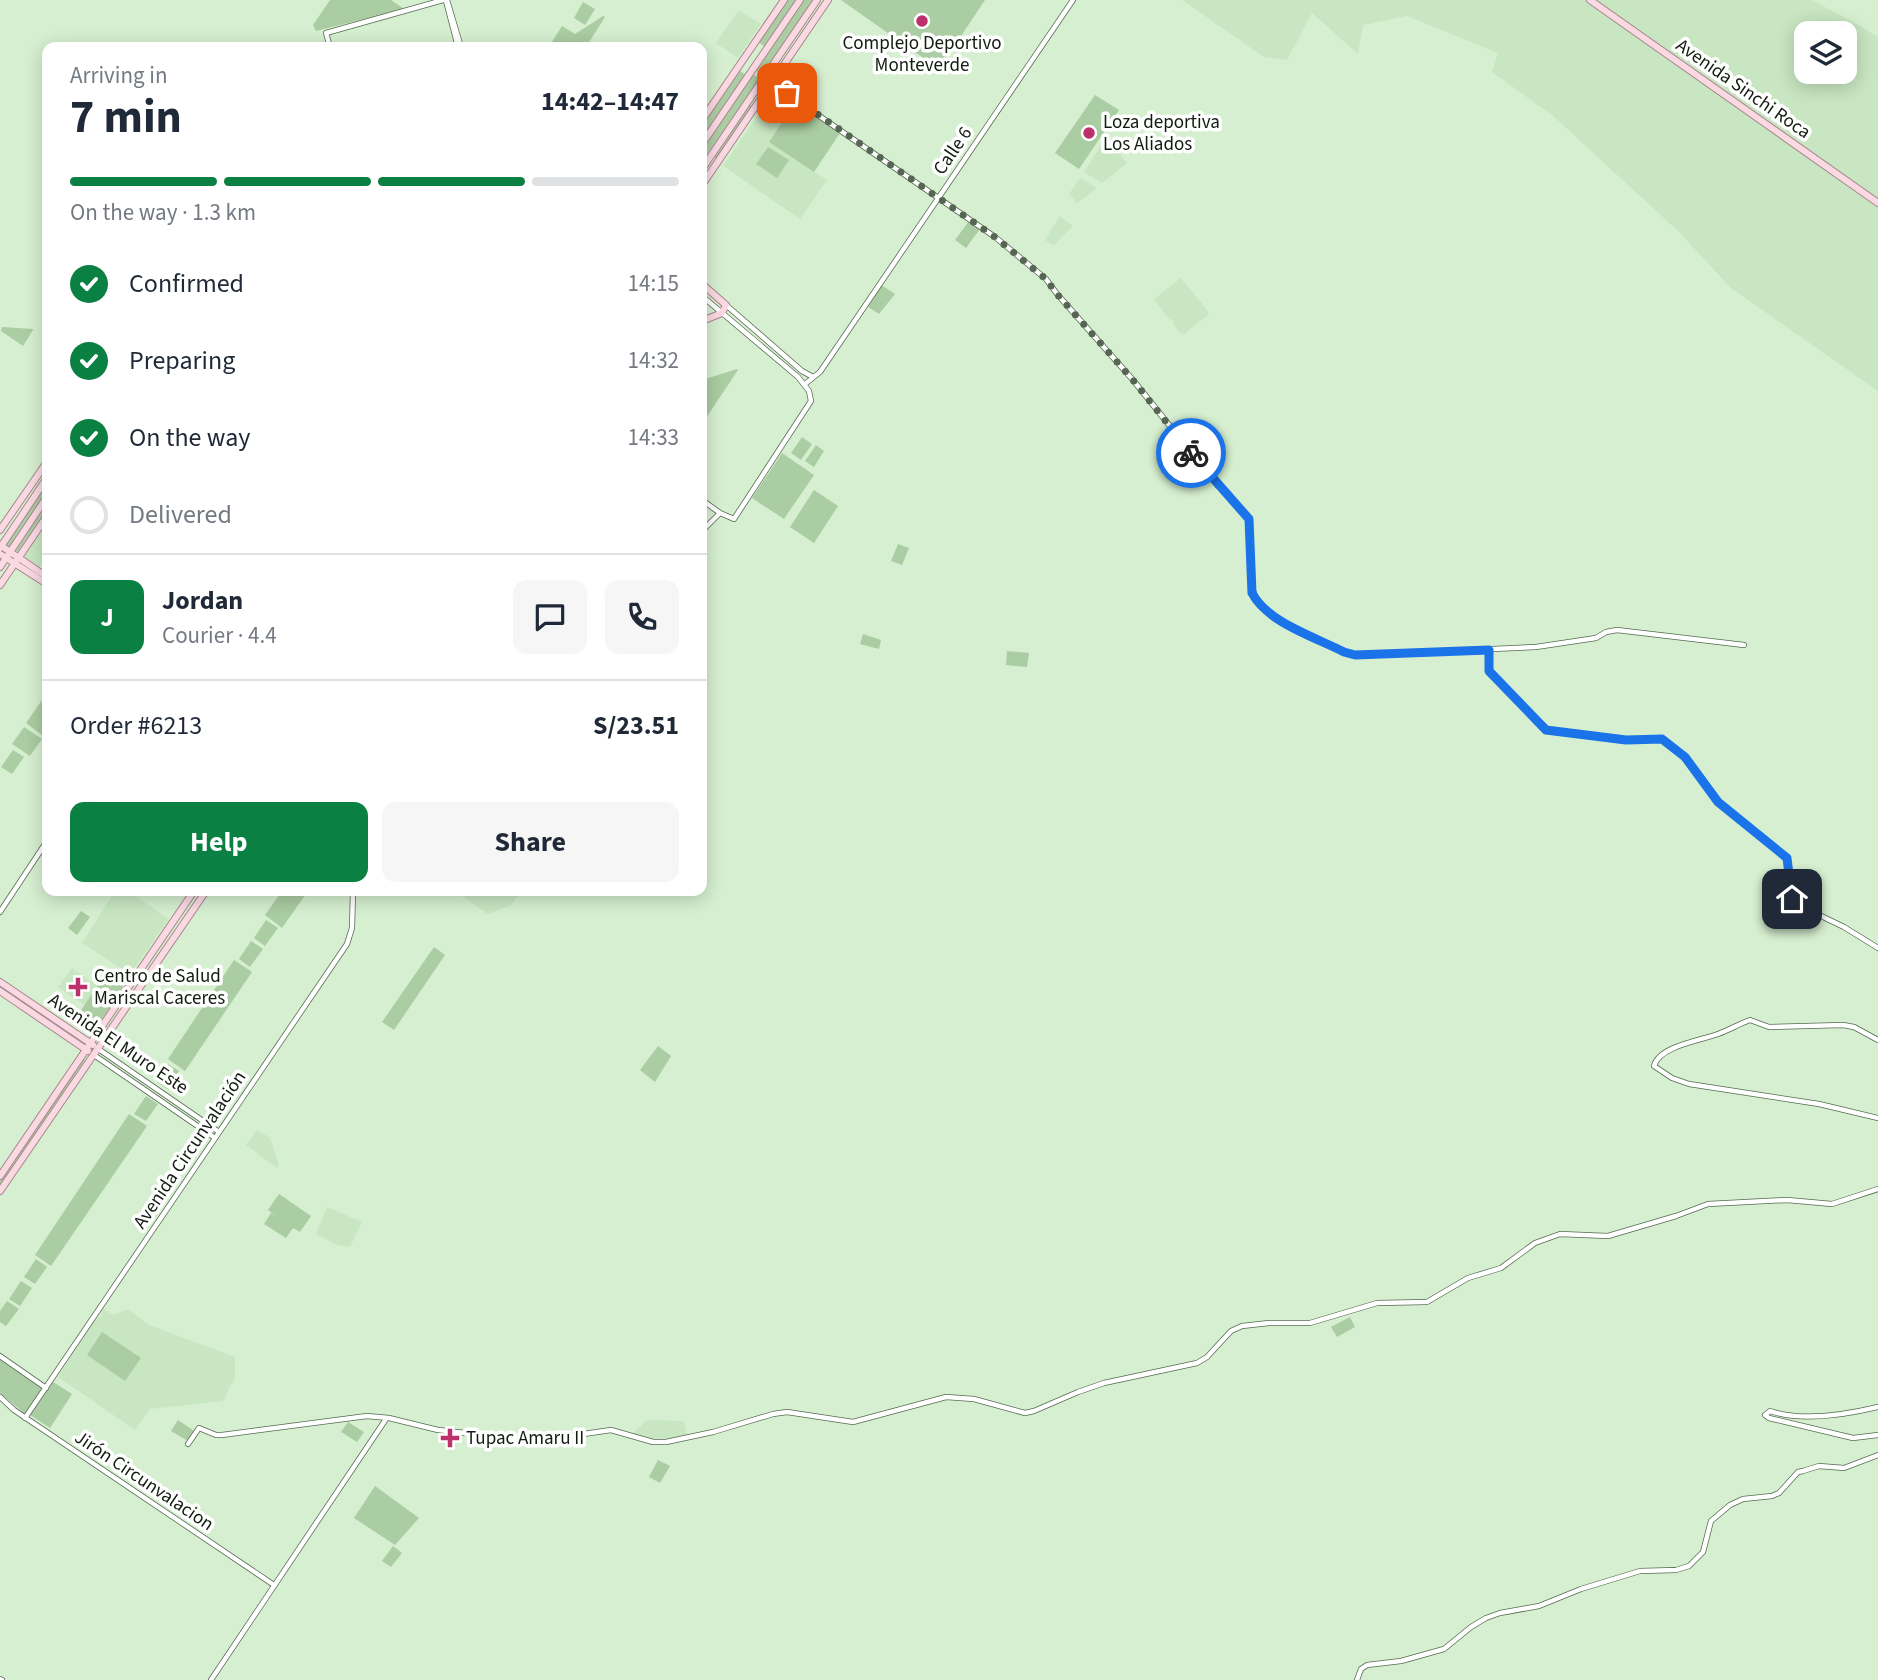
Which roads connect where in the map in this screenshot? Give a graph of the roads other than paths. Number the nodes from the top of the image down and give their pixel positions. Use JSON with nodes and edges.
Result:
{"nodes":[{"id":1,"x":446,"y":0,"type":"edge"},
{"id":2,"x":784,"y":0,"type":"edge"},
{"id":3,"x":800,"y":0,"type":"edge"},
{"id":4,"x":817,"y":0,"type":"edge"},
{"id":5,"x":828,"y":0,"type":"edge"},
{"id":6,"x":1073,"y":0,"type":"edge"},
{"id":7,"x":1590,"y":0,"type":"edge"},
{"id":8,"x":329,"y":42,"type":"edge"},
{"id":9,"x":458,"y":42,"type":"edge"},
{"id":10,"x":764,"y":77,"type":"junction"},
{"id":11,"x":773,"y":83,"type":"junction"},
{"id":12,"x":707,"y":113,"type":"edge"},
{"id":13,"x":707,"y":137,"type":"edge"},
{"id":14,"x":707,"y":162,"type":"edge"},
{"id":15,"x":707,"y":178,"type":"edge"},
{"id":16,"x":939,"y":197,"type":"junction"},
{"id":17,"x":1878,"y":203,"type":"edge"},
{"id":18,"x":707,"y":288,"type":"edge"},
{"id":19,"x":707,"y":300,"type":"edge"},
{"id":20,"x":726,"y":305,"type":"junction"},
{"id":21,"x":722,"y":313,"type":"junction"},
{"id":22,"x":707,"y":319,"type":"edge"},
{"id":23,"x":814,"y":377,"type":"junction"},
{"id":24,"x":804,"y":384,"type":"junction"},
{"id":25,"x":42,"y":469,"type":"edge"},
{"id":26,"x":42,"y":486,"type":"edge"},
{"id":27,"x":42,"y":503,"type":"edge"},
{"id":28,"x":707,"y":504,"type":"edge"},
{"id":29,"x":720,"y":513,"type":"junction"},
{"id":30,"x":42,"y":523,"type":"edge"},
{"id":31,"x":707,"y":526,"type":"edge"},
{"id":32,"x":0,"y":530,"type":"edge"},
{"id":33,"x":3,"y":550,"type":"edge"},
{"id":34,"x":17,"y":560,"type":"junction"},
{"id":35,"x":0,"y":567,"type":"edge"},
{"id":36,"x":42,"y":574,"type":"edge"},
{"id":37,"x":42,"y":580,"type":"edge"},
{"id":38,"x":0,"y":585,"type":"edge"},
{"id":39,"x":1744,"y":645,"type":"dead end"},
{"id":40,"x":1489,"y":650,"type":"junction"},
{"id":41,"x":42,"y":849,"type":"edge"},
{"id":42,"x":191,"y":896,"type":"edge"},
{"id":43,"x":203,"y":896,"type":"edge"},
{"id":44,"x":354,"y":896,"type":"edge"},
{"id":45,"x":0,"y":912,"type":"edge"},
{"id":46,"x":1878,"y":948,"type":"edge"},
{"id":47,"x":0,"y":982,"type":"edge"},
{"id":48,"x":0,"y":991,"type":"edge"},
{"id":49,"x":25,"y":1003,"type":"junction"},
{"id":50,"x":1878,"y":1040,"type":"edge"},
{"id":51,"x":88,"y":1047,"type":"junction"},
{"id":52,"x":95,"y":1051,"type":"junction"},
{"id":53,"x":156,"y":1092,"type":"junction"},
{"id":54,"x":1878,"y":1118,"type":"edge"},
{"id":55,"x":219,"y":1132,"type":"junction"},
{"id":56,"x":215,"y":1138,"type":"junction"},
{"id":57,"x":0,"y":1176,"type":"edge"},
{"id":58,"x":1878,"y":1189,"type":"edge"},
{"id":59,"x":0,"y":1191,"type":"edge"},
{"id":60,"x":0,"y":1356,"type":"edge"},
{"id":61,"x":46,"y":1388,"type":"junction"},
{"id":62,"x":0,"y":1397,"type":"edge"},
{"id":63,"x":1878,"y":1407,"type":"edge"},
{"id":64,"x":25,"y":1418,"type":"junction"},
{"id":65,"x":387,"y":1419,"type":"junction"},
{"id":66,"x":1878,"y":1435,"type":"edge"},
{"id":67,"x":188,"y":1444,"type":"dead end"},
{"id":68,"x":1878,"y":1455,"type":"edge"},
{"id":69,"x":274,"y":1586,"type":"junction"},
{"id":70,"x":211,"y":1680,"type":"edge"},
{"id":71,"x":1357,"y":1680,"type":"edge"}],
"edges":[{"from":1,"to":8,"type":"street"},
{"from":1,"to":9,"type":"street"},
{"from":2,"to":12,"type":"main road"},
{"from":3,"to":13,"type":"main road"},
{"from":4,"to":10,"type":"main road"},
{"from":5,"to":11,"type":"main road"},
{"from":6,"to":16,"type":"street","name":"Calle 6"},
{"from":7,"to":17,"type":"main road","name":"Avenida Sinchi Roca"},
{"from":10,"to":11,"type":"street"},
{"from":10,"to":14,"type":"main road"},
{"from":11,"to":15,"type":"main road"},
{"from":11,"to":16,"type":"street"},
{"from":16,"to":23,"type":"street","name":"Calle 6"},
{"from":16,"to":40,"type":"street"},
{"from":18,"to":20,"type":"main road"},
{"from":19,"to":21,"type":"street"},
{"from":20,"to":21,"type":"main road"},
{"from":20,"to":23,"type":"street"},
{"from":21,"to":22,"type":"main road"},
{"from":21,"to":24,"type":"street"},
{"from":23,"to":24,"type":"street","name":"Calle 6"},
{"from":24,"to":29,"type":"street"},
{"from":25,"to":32,"type":"main road"},
{"from":26,"to":33,"type":"main road"},
{"from":27,"to":33,"type":"main road"},
{"from":28,"to":29,"type":"street"},
{"from":29,"to":31,"type":"street"},
{"from":30,"to":34,"type":"main road"},
{"from":33,"to":34,"type":"main road"},
{"from":33,"to":35,"type":"main road"},
{"from":34,"to":36,"type":"main road"},
{"from":34,"to":37,"type":"main road"},
{"from":34,"to":38,"type":"main road"},
{"from":39,"to":40,"type":"street"},
{"from":40,"to":46,"type":"street"},
{"from":41,"to":45,"type":"street"},
{"from":42,"to":51,"type":"main road"},
{"from":43,"to":52,"type":"main road"},
{"from":44,"to":55,"type":"street","name":"Avenida Circunvalación"},
{"from":47,"to":49,"type":"main road","name":"Avenida El Muro Este"},
{"from":48,"to":49,"type":"main road","name":"Avenida El Muro Este"},
{"from":49,"to":51,"type":"main road","name":"Avenida El Muro Este"},
{"from":50,"to":54,"type":"street"},
{"from":51,"to":52,"type":"main road","name":"Avenida El Muro Este"},
{"from":51,"to":57,"type":"main road"},
{"from":52,"to":53,"type":"street","name":"Avenida El Muro Este"},
{"from":52,"to":59,"type":"main road"},
{"from":53,"to":55,"type":"street","name":"Avenida El Muro Este"},
{"from":53,"to":56,"type":"street","name":"Avenida El Muro Este"},
{"from":55,"to":56,"type":"street","name":"Avenida Circunvalación"},
{"from":56,"to":61,"type":"street","name":"Avenida Circunvalación"},
{"from":58,"to":65,"type":"street"},
{"from":60,"to":61,"type":"street"},
{"from":61,"to":64,"type":"street","name":"Avenida Circunvalación"},
{"from":62,"to":64,"type":"street","name":"Jirón Circunvalacion"},
{"from":63,"to":66,"type":"street"},
{"from":64,"to":69,"type":"street","name":"Jirón Circunvalacion"},
{"from":65,"to":67,"type":"street"},
{"from":65,"to":69,"type":"street"},
{"from":68,"to":71,"type":"street"},
{"from":69,"to":70,"type":"street"}]}
